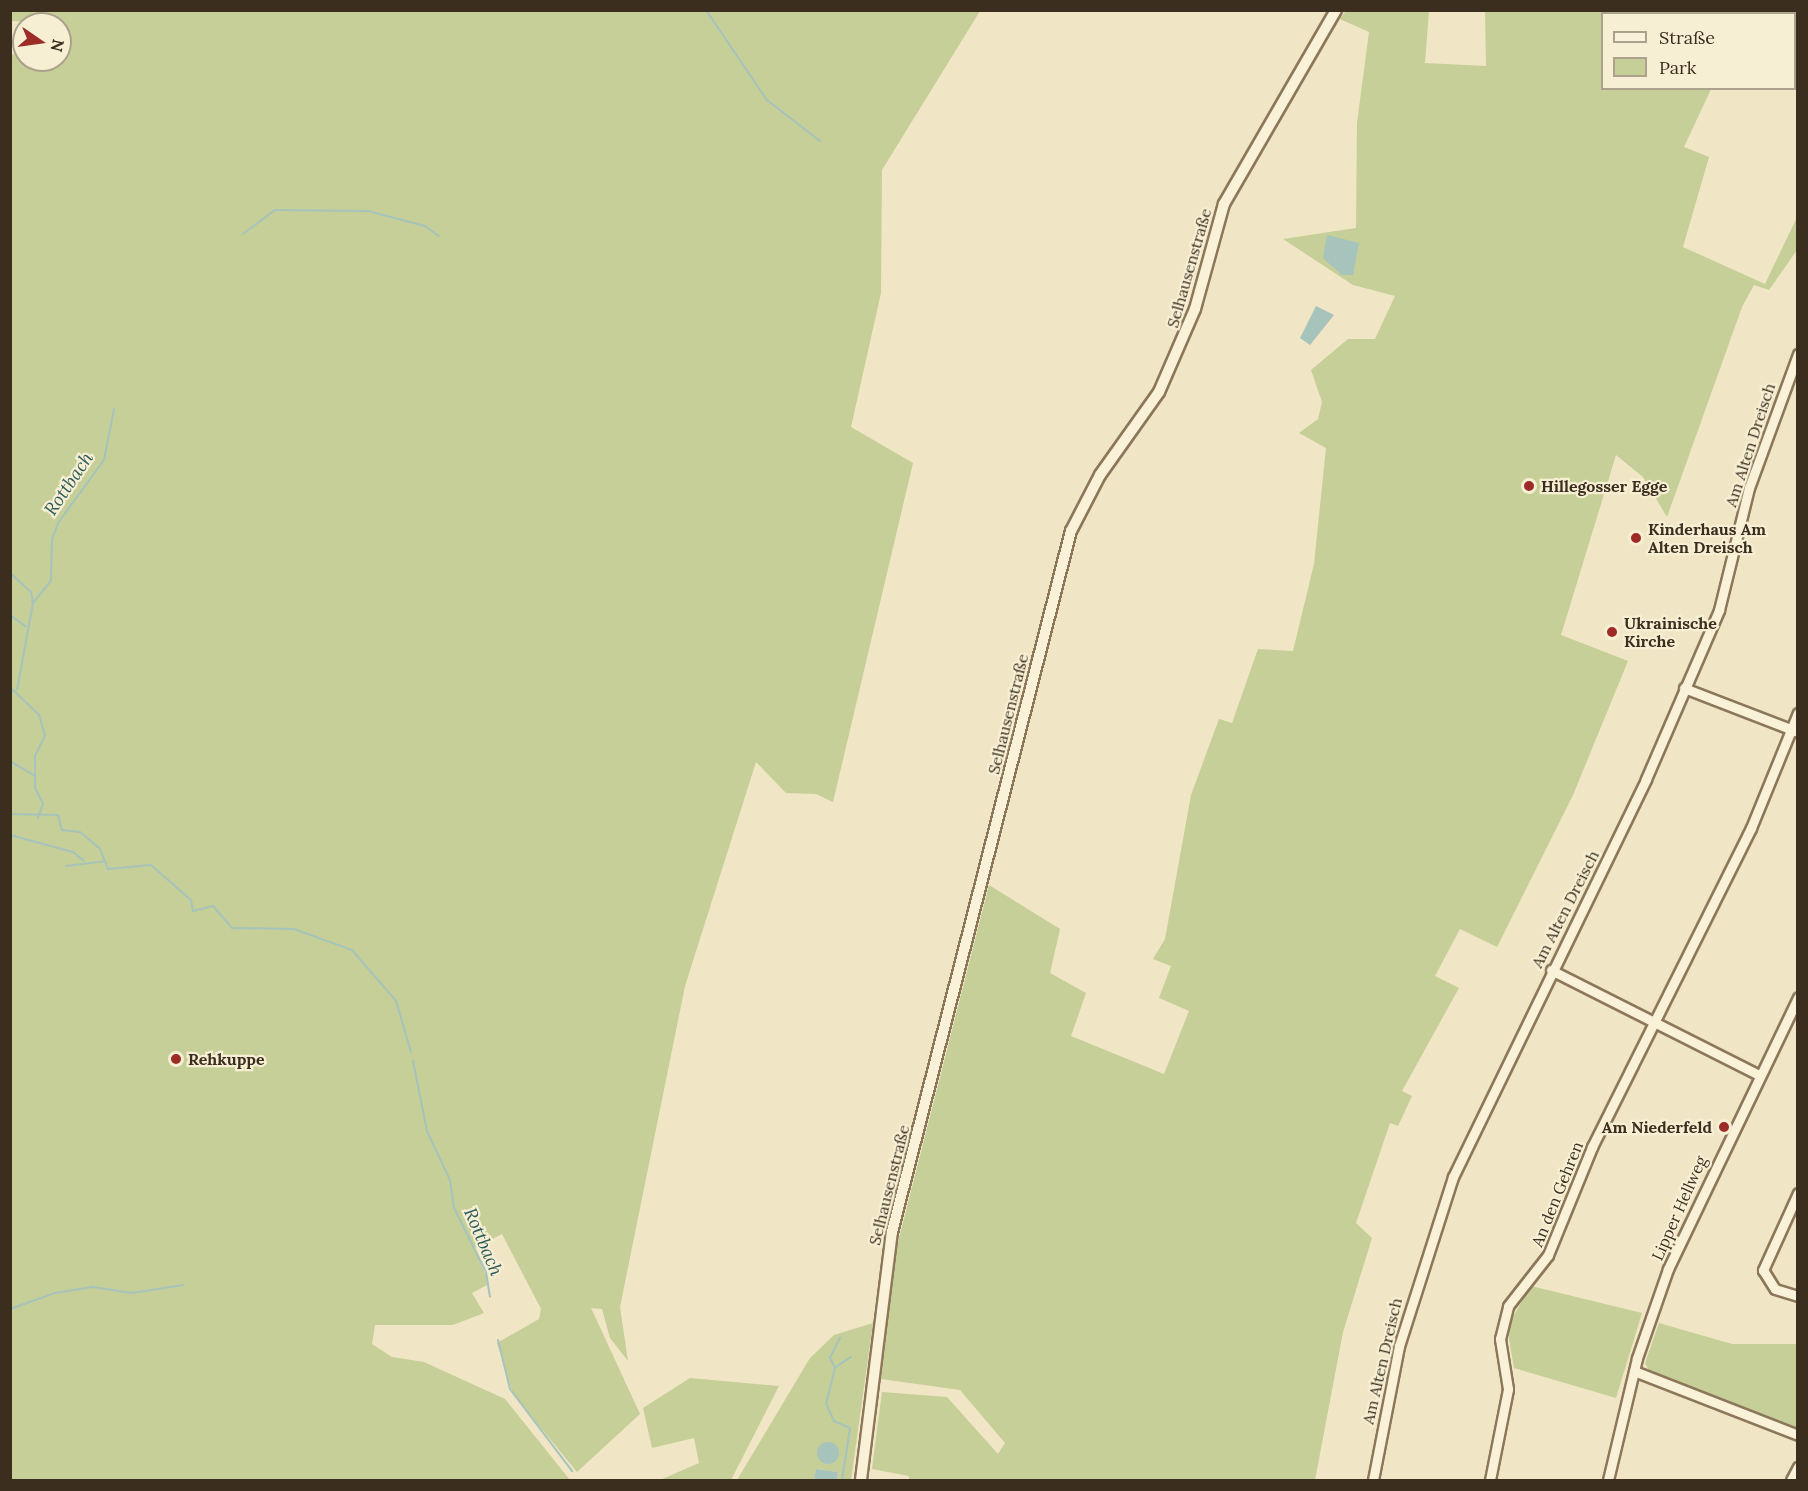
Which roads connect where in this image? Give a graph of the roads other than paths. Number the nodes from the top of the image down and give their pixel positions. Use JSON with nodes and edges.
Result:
{"nodes":[{"id":1,"x":1336,"y":10,"type":"edge"},
{"id":2,"x":1797,"y":354,"type":"edge"},
{"id":3,"x":1684,"y":688,"type":"junction"},
{"id":4,"x":1797,"y":713,"type":"edge"},
{"id":5,"x":1795,"y":731,"type":"edge"},
{"id":6,"x":1551,"y":970,"type":"junction"},
{"id":7,"x":1797,"y":998,"type":"edge"},
{"id":8,"x":1654,"y":1022,"type":"junction"},
{"id":9,"x":1760,"y":1075,"type":"junction"},
{"id":10,"x":1797,"y":1193,"type":"edge"},
{"id":11,"x":1797,"y":1296,"type":"edge"},
{"id":12,"x":1634,"y":1371,"type":"junction"},
{"id":13,"x":1797,"y":1435,"type":"edge"},
{"id":14,"x":1797,"y":1467,"type":"edge"},
{"id":15,"x":861,"y":1480,"type":"edge"},
{"id":16,"x":1373,"y":1480,"type":"edge"},
{"id":17,"x":1490,"y":1480,"type":"edge"},
{"id":18,"x":1608,"y":1480,"type":"edge"},
{"id":19,"x":1791,"y":1480,"type":"edge"}],
"edges":[{"from":1,"to":15,"type":"street","name":"Selhausenstraße"},
{"from":2,"to":3,"type":"street","name":"Am Alten Dreisch"},
{"from":3,"to":5,"type":"street"},
{"from":3,"to":6,"type":"street","name":"Am Alten Dreisch"},
{"from":4,"to":5,"type":"street","name":"An den Gehren"},
{"from":5,"to":8,"type":"street","name":"An den Gehren"},
{"from":6,"to":8,"type":"street"},
{"from":6,"to":16,"type":"street","name":"Am Alten Dreisch"},
{"from":7,"to":9,"type":"street","name":"Lipper Hellweg"},
{"from":8,"to":9,"type":"street"},
{"from":8,"to":17,"type":"street","name":"An den Gehren"},
{"from":9,"to":12,"type":"street","name":"Lipper Hellweg"},
{"from":10,"to":11,"type":"street"},
{"from":12,"to":13,"type":"street"},
{"from":12,"to":18,"type":"street","name":"Lipper Hellweg"},
{"from":14,"to":19,"type":"street"}]}
